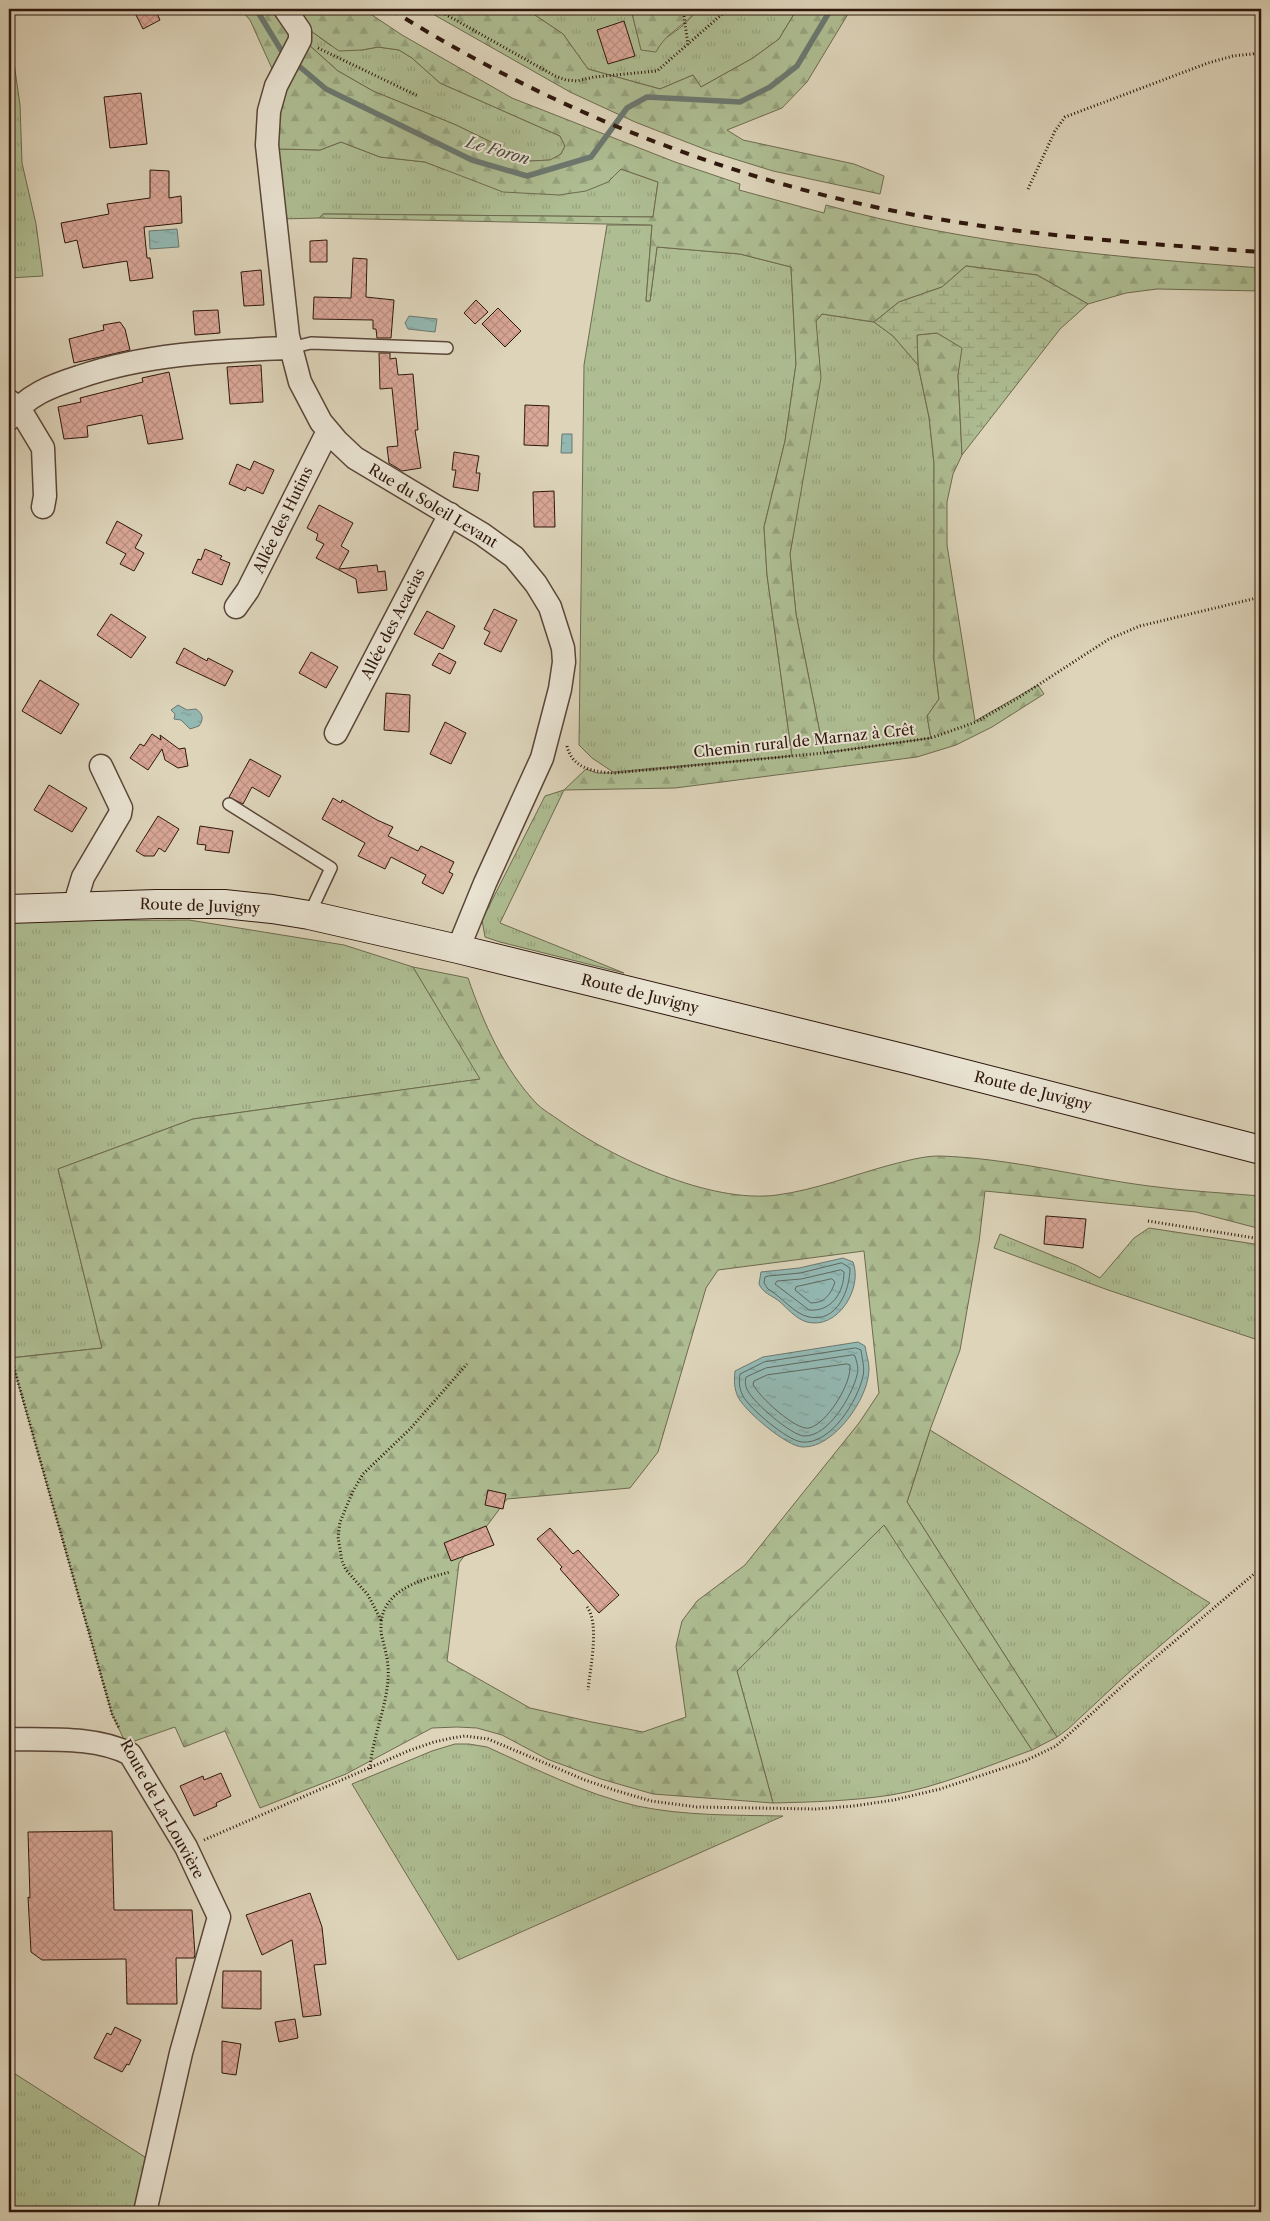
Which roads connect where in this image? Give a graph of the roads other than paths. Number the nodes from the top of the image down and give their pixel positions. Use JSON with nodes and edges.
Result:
{"nodes":[{"id":1,"x":286,"y":9,"type":"edge"},
{"id":2,"x":290,"y":348,"type":"junction"},
{"id":3,"x":447,"y":348,"type":"dead end"},
{"id":4,"x":12,"y":409,"type":"edge"},
{"id":5,"x":328,"y":431,"type":"junction"},
{"id":6,"x":43,"y":506,"type":"dead end"},
{"id":7,"x":450,"y":514,"type":"junction"},
{"id":8,"x":236,"y":607,"type":"dead end"},
{"id":9,"x":336,"y":733,"type":"dead end"},
{"id":10,"x":101,"y":766,"type":"dead end"},
{"id":11,"x":229,"y":804,"type":"dead end"},
{"id":12,"x":74,"y":907,"type":"junction"},
{"id":13,"x":9,"y":909,"type":"edge"},
{"id":14,"x":309,"y":915,"type":"junction"},
{"id":15,"x":458,"y":950,"type":"junction"},
{"id":16,"x":1261,"y":1150,"type":"edge"},
{"id":17,"x":9,"y":1739,"type":"edge"},
{"id":18,"x":145,"y":2212,"type":"edge"}],
"edges":[{"from":1,"to":2,"type":"street","name":"Rue du Soleil Levant"},
{"from":2,"to":3,"type":"lane"},
{"from":2,"to":4,"type":"street"},
{"from":2,"to":5,"type":"street","name":"Rue du Soleil Levant"},
{"from":4,"to":6,"type":"street"},
{"from":5,"to":7,"type":"street","name":"Rue du Soleil Levant"},
{"from":5,"to":8,"type":"street","name":"Allée des Hutins"},
{"from":7,"to":9,"type":"street","name":"Allée des Acacias"},
{"from":7,"to":15,"type":"street","name":"Rue du Soleil Levant"},
{"from":10,"to":12,"type":"street"},
{"from":11,"to":14,"type":"lane"},
{"from":12,"to":13,"type":"street","name":"Route de Juvigny"},
{"from":12,"to":14,"type":"street","name":"Route de Juvigny"},
{"from":14,"to":15,"type":"street","name":"Route de Juvigny"},
{"from":15,"to":16,"type":"street","name":"Route de Juvigny"},
{"from":17,"to":18,"type":"street","name":"Route de La-Louvière"}]}
